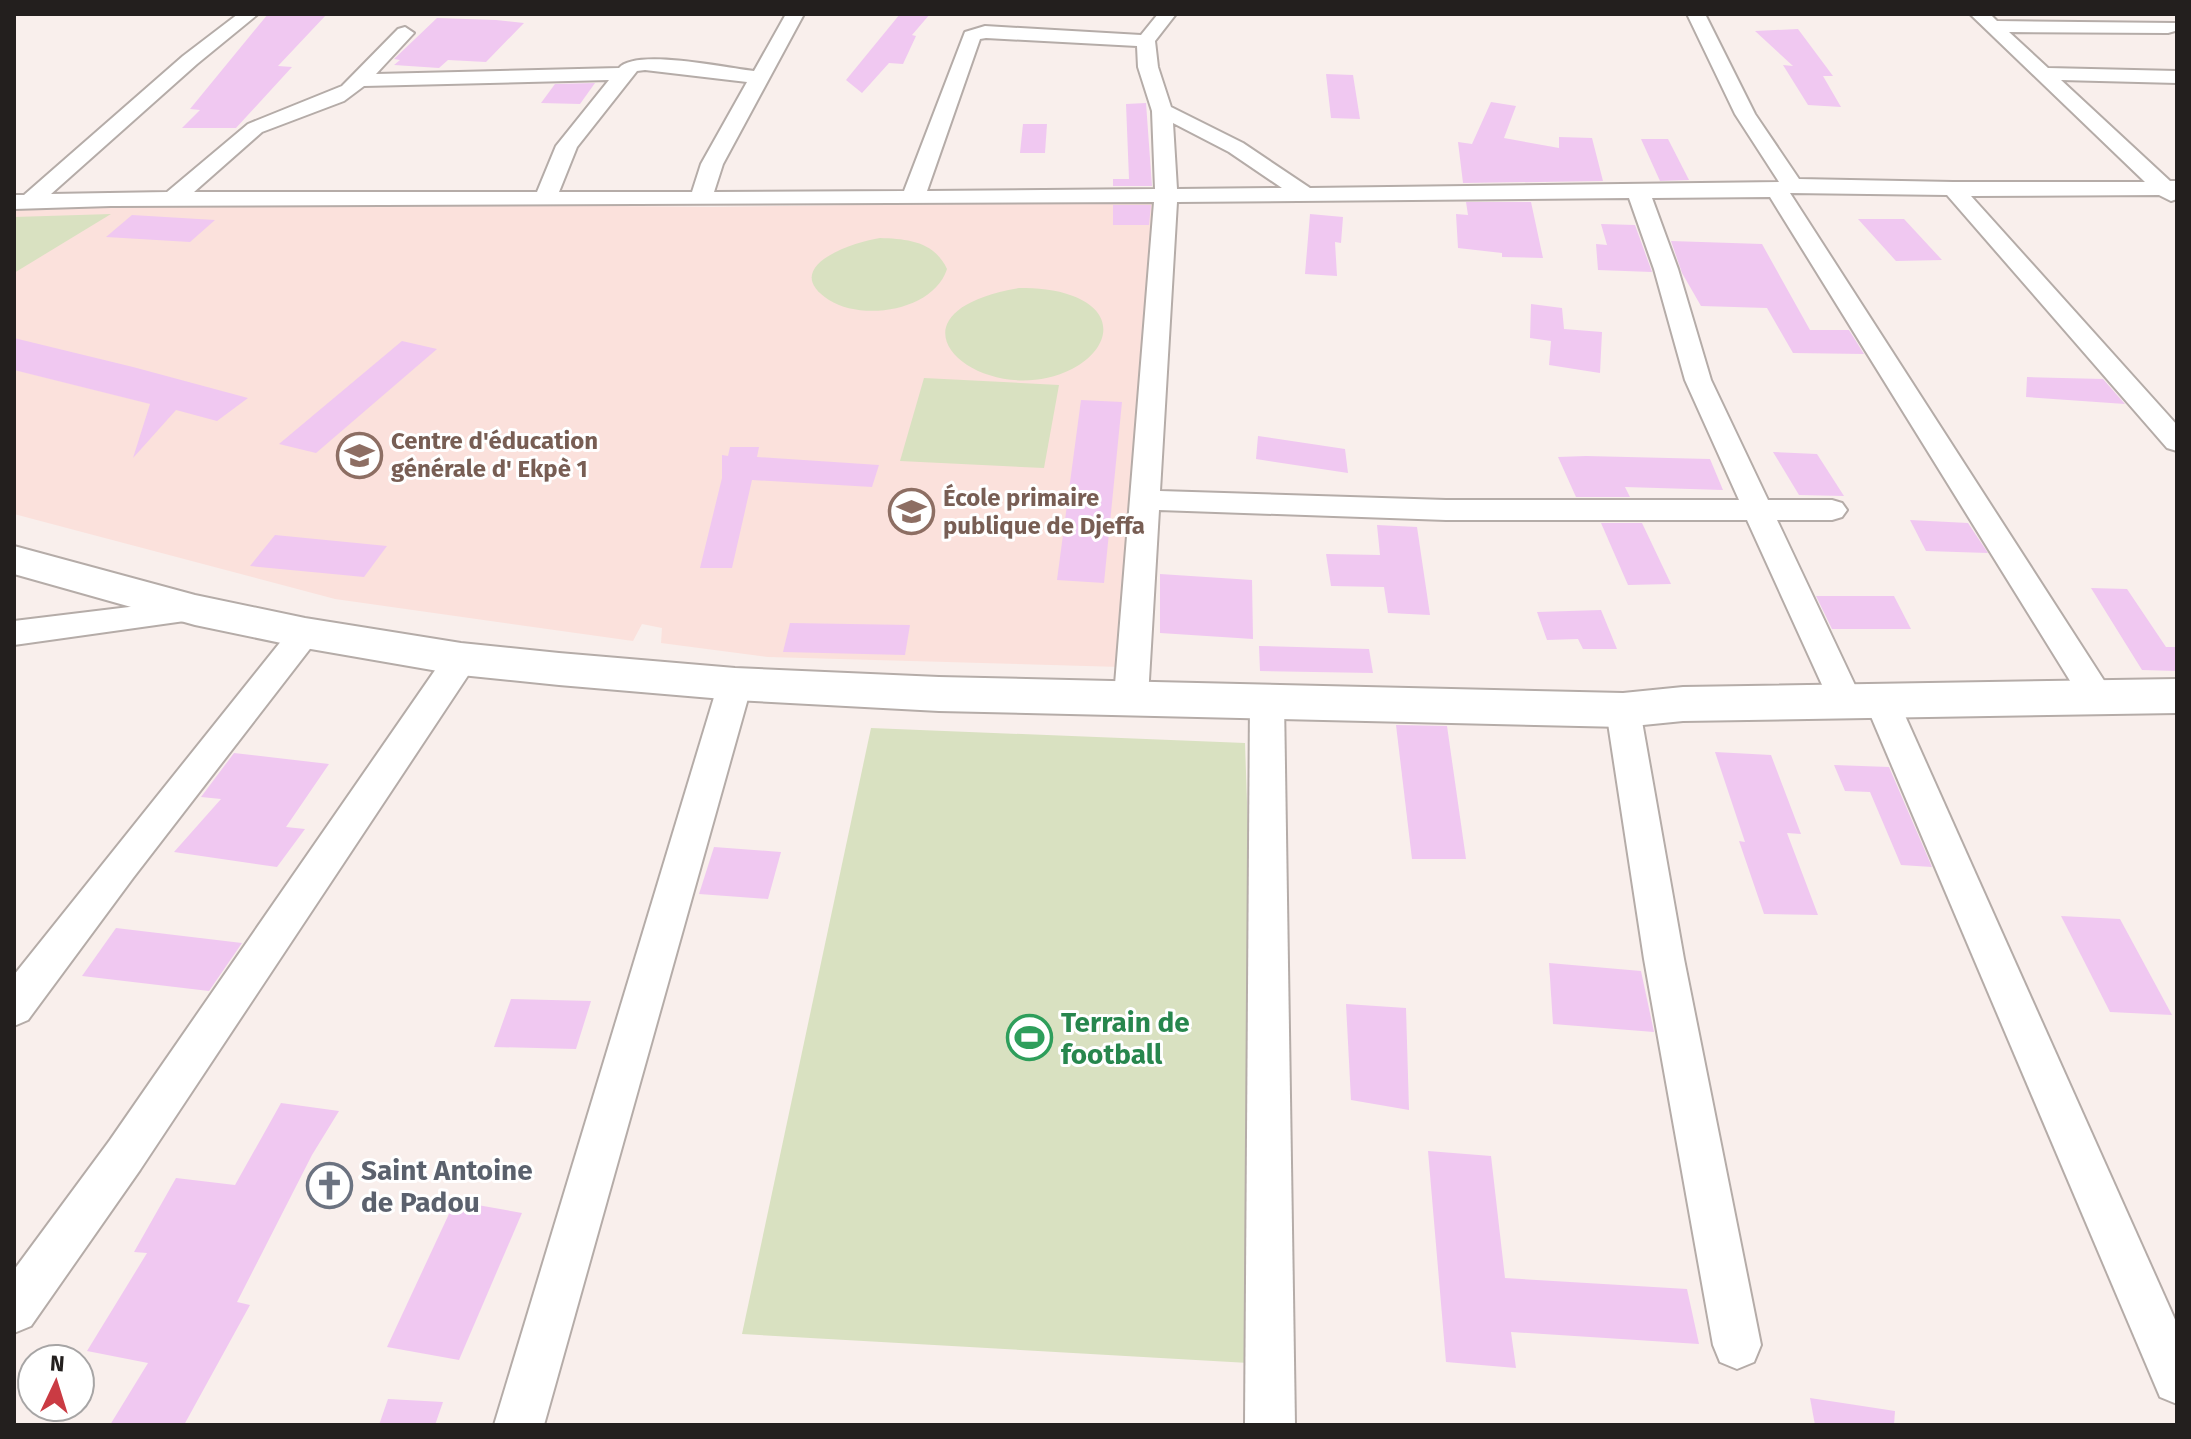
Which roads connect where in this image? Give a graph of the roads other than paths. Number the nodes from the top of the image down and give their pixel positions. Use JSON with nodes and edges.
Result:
{"nodes":[{"id":1,"x":249,"y":14,"type":"edge"},
{"id":2,"x":795,"y":14,"type":"edge"},
{"id":3,"x":1167,"y":14,"type":"edge"},
{"id":4,"x":1696,"y":14,"type":"edge"},
{"id":5,"x":2151,"y":14,"type":"edge"},
{"id":6,"x":1985,"y":20,"type":"edge"},
{"id":7,"x":2173,"y":30,"type":"edge"},
{"id":8,"x":405,"y":33,"type":"dead end"},
{"id":9,"x":1146,"y":41,"type":"junction"},
{"id":10,"x":626,"y":74,"type":"junction"},
{"id":11,"x":2042,"y":74,"type":"junction"},
{"id":12,"x":2177,"y":77,"type":"edge"},
{"id":13,"x":762,"y":78,"type":"junction"},
{"id":14,"x":359,"y":80,"type":"junction"},
{"id":15,"x":1162,"y":111,"type":"junction"},
{"id":16,"x":1784,"y":187,"type":"junction"},
{"id":17,"x":1953,"y":189,"type":"junction"},
{"id":18,"x":1638,"y":191,"type":"junction"},
{"id":19,"x":2172,"y":192,"type":"edge"},
{"id":20,"x":1304,"y":194,"type":"junction"},
{"id":21,"x":1166,"y":195,"type":"junction"},
{"id":22,"x":546,"y":197,"type":"junction"},
{"id":23,"x":701,"y":197,"type":"junction"},
{"id":24,"x":174,"y":198,"type":"junction"},
{"id":25,"x":913,"y":198,"type":"junction"},
{"id":26,"x":21,"y":202,"type":"edge"},
{"id":27,"x":2177,"y":442,"type":"edge"},
{"id":28,"x":1144,"y":500,"type":"junction"},
{"id":29,"x":1755,"y":509,"type":"junction"},
{"id":30,"x":1832,"y":510,"type":"dead end"},
{"id":31,"x":14,"y":560,"type":"edge"},
{"id":32,"x":195,"y":610,"type":"junction"},
{"id":33,"x":14,"y":633,"type":"edge"},
{"id":34,"x":305,"y":633,"type":"junction"},
{"id":35,"x":461,"y":659,"type":"junction"},
{"id":36,"x":735,"y":684,"type":"junction"},
{"id":37,"x":2097,"y":696,"type":"junction"},
{"id":38,"x":2177,"y":696,"type":"edge"},
{"id":39,"x":1131,"y":697,"type":"junction"},
{"id":40,"x":1863,"y":700,"type":"junction"},
{"id":41,"x":1267,"y":701,"type":"junction"},
{"id":42,"x":1623,"y":710,"type":"junction"},
{"id":43,"x":14,"y":1007,"type":"edge"},
{"id":44,"x":14,"y":1309,"type":"edge"},
{"id":45,"x":1737,"y":1345,"type":"dead end"},
{"id":46,"x":2177,"y":1380,"type":"edge"},
{"id":47,"x":519,"y":1425,"type":"edge"},
{"id":48,"x":1270,"y":1425,"type":"edge"}],
"edges":[{"from":1,"to":26,"type":"street"},
{"from":2,"to":13,"type":"street"},
{"from":3,"to":9,"type":"street"},
{"from":4,"to":16,"type":"street"},
{"from":5,"to":7,"type":"street"},
{"from":6,"to":7,"type":"street"},
{"from":6,"to":11,"type":"street"},
{"from":8,"to":14,"type":"street"},
{"from":9,"to":15,"type":"street"},
{"from":9,"to":25,"type":"street"},
{"from":10,"to":13,"type":"street"},
{"from":10,"to":14,"type":"street"},
{"from":10,"to":22,"type":"street"},
{"from":11,"to":12,"type":"street"},
{"from":11,"to":19,"type":"street"},
{"from":13,"to":23,"type":"street"},
{"from":14,"to":24,"type":"street"},
{"from":15,"to":20,"type":"street"},
{"from":15,"to":21,"type":"street"},
{"from":16,"to":17,"type":"street"},
{"from":16,"to":18,"type":"street"},
{"from":16,"to":37,"type":"street"},
{"from":17,"to":19,"type":"street"},
{"from":17,"to":27,"type":"street"},
{"from":18,"to":20,"type":"street"},
{"from":18,"to":29,"type":"street"},
{"from":20,"to":21,"type":"street"},
{"from":21,"to":25,"type":"street"},
{"from":21,"to":28,"type":"street"},
{"from":22,"to":23,"type":"street"},
{"from":22,"to":24,"type":"street"},
{"from":23,"to":25,"type":"street"},
{"from":24,"to":26,"type":"street"},
{"from":28,"to":29,"type":"street"},
{"from":28,"to":39,"type":"street"},
{"from":29,"to":30,"type":"street"},
{"from":29,"to":40,"type":"street"},
{"from":31,"to":32,"type":"street"},
{"from":32,"to":33,"type":"street"},
{"from":32,"to":34,"type":"street"},
{"from":34,"to":35,"type":"street"},
{"from":34,"to":43,"type":"street"},
{"from":35,"to":36,"type":"street"},
{"from":35,"to":44,"type":"street"},
{"from":36,"to":39,"type":"street"},
{"from":36,"to":47,"type":"street"},
{"from":37,"to":38,"type":"street"},
{"from":37,"to":40,"type":"street"},
{"from":39,"to":41,"type":"street"},
{"from":40,"to":42,"type":"street"},
{"from":40,"to":46,"type":"street"},
{"from":41,"to":42,"type":"street"},
{"from":41,"to":48,"type":"street"},
{"from":42,"to":45,"type":"street"}]}
